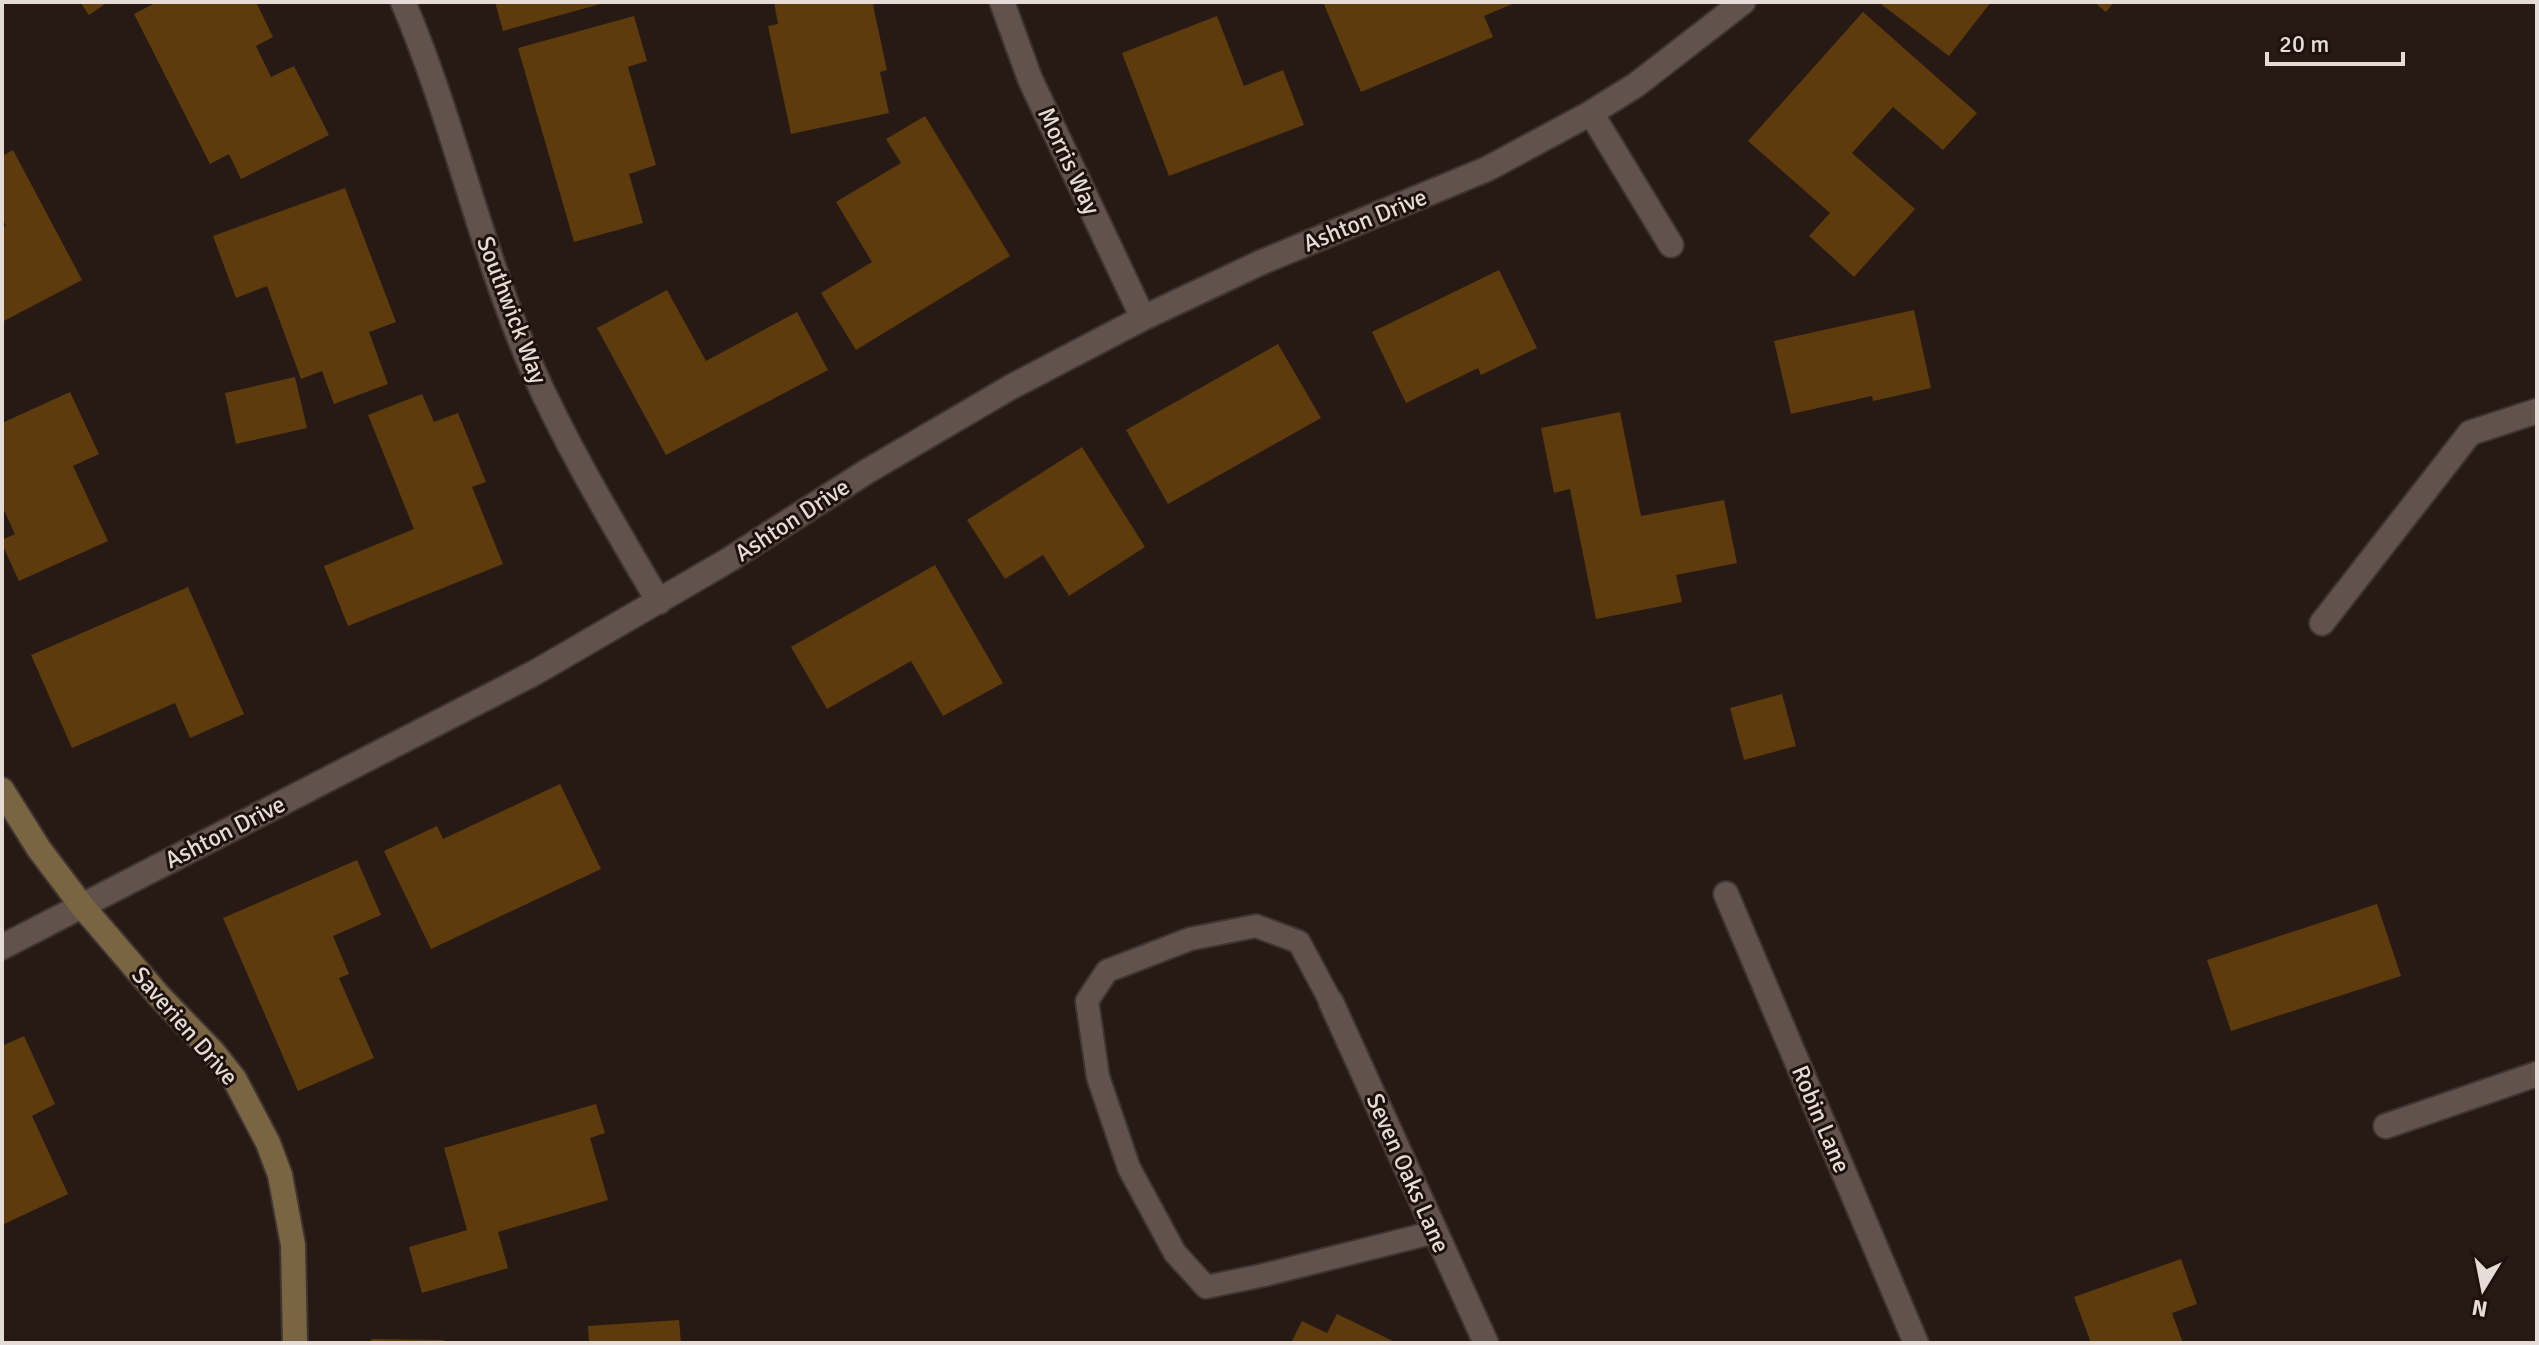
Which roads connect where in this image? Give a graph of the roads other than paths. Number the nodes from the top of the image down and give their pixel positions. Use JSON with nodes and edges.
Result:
{"nodes":[{"id":1,"x":403,"y":2,"type":"edge"},
{"id":2,"x":1002,"y":2,"type":"edge"},
{"id":3,"x":1743,"y":2,"type":"edge"},
{"id":4,"x":1591,"y":113,"type":"junction"},
{"id":5,"x":1671,"y":245,"type":"dead end"},
{"id":6,"x":1143,"y":318,"type":"junction"},
{"id":7,"x":2537,"y":411,"type":"edge"},
{"id":8,"x":659,"y":602,"type":"junction"},
{"id":9,"x":2322,"y":623,"type":"dead end"},
{"id":10,"x":2,"y":790,"type":"edge"},
{"id":11,"x":1726,"y":894,"type":"dead end"},
{"id":12,"x":82,"y":906,"type":"junction"},
{"id":13,"x":2,"y":947,"type":"edge"},
{"id":14,"x":1331,"y":1002,"type":"joint"},
{"id":15,"x":2537,"y":1074,"type":"edge"},
{"id":16,"x":2386,"y":1126,"type":"dead end"},
{"id":17,"x":1435,"y":1232,"type":"junction"},
{"id":18,"x":295,"y":1343,"type":"edge"},
{"id":19,"x":1486,"y":1343,"type":"edge"},
{"id":20,"x":1916,"y":1343,"type":"edge"}],
"edges":[{"from":1,"to":8,"type":"street","name":"Southwick Way"},
{"from":2,"to":6,"type":"street","name":"Morris Way"},
{"from":3,"to":4,"type":"street","name":"Ashton Drive"},
{"from":4,"to":5,"type":"street"},
{"from":4,"to":6,"type":"street","name":"Ashton Drive"},
{"from":6,"to":8,"type":"street","name":"Ashton Drive"},
{"from":7,"to":9,"type":"street"},
{"from":8,"to":12,"type":"street","name":"Ashton Drive"},
{"from":10,"to":12,"type":"street","name":"Saverien Drive"},
{"from":11,"to":20,"type":"street","name":"Robin Lane"},
{"from":12,"to":13,"type":"street","name":"Ashton Drive"},
{"from":12,"to":18,"type":"street","name":"Saverien Drive"},
{"from":14,"to":17,"type":"street","name":"Seven Oaks Lane"},
{"from":14,"to":17,"type":"lane"},
{"from":15,"to":16,"type":"street"},
{"from":17,"to":19,"type":"street","name":"Seven Oaks Lane"}]}
